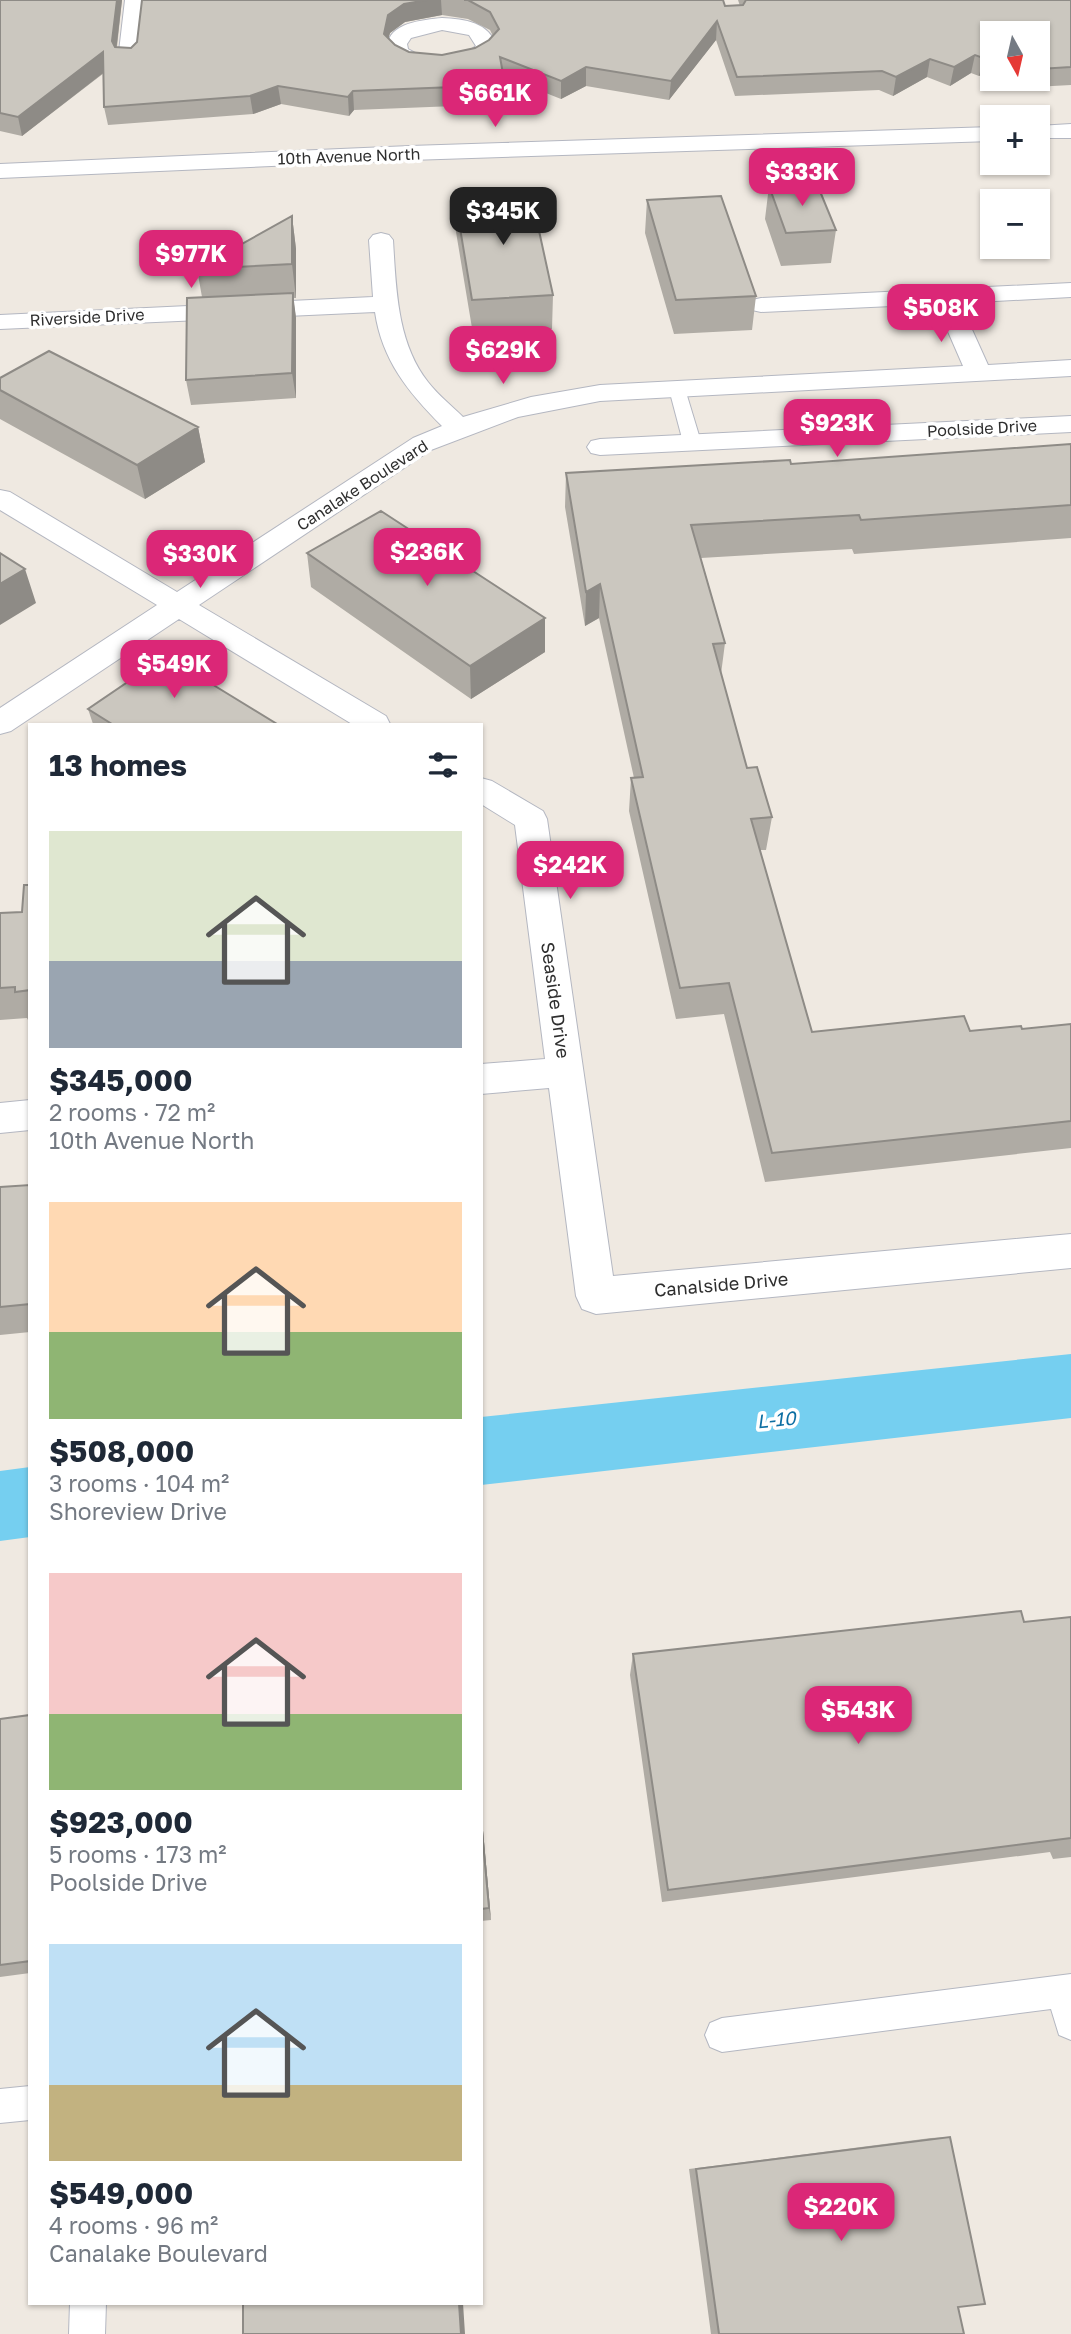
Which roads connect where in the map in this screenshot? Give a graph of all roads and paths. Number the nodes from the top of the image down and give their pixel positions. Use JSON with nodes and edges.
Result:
{"nodes":[{"id":1,"x":135,"y":0,"type":"edge"},
{"id":2,"x":437,"y":0,"type":"edge"},
{"id":3,"x":442,"y":24,"type":"dead end"},
{"id":4,"x":128,"y":60,"type":"edge"},
{"id":5,"x":1071,"y":131,"type":"edge"},
{"id":6,"x":1050,"y":132,"type":"edge"},
{"id":7,"x":980,"y":134,"type":"edge"},
{"id":8,"x":0,"y":171,"type":"edge"},
{"id":9,"x":381,"y":240,"type":"dead end"},
{"id":10,"x":1071,"y":290,"type":"edge"},
{"id":11,"x":945,"y":296,"type":"junction"},
{"id":12,"x":384,"y":304,"type":"junction"},
{"id":13,"x":761,"y":305,"type":"dead end"},
{"id":14,"x":0,"y":321,"type":"edge"},
{"id":15,"x":1071,"y":369,"type":"edge"},
{"id":16,"x":979,"y":373,"type":"junction"},
{"id":17,"x":677,"y":389,"type":"junction"},
{"id":18,"x":1071,"y":424,"type":"edge"},
{"id":19,"x":458,"y":427,"type":"junction"},
{"id":20,"x":692,"y":442,"type":"junction"},
{"id":21,"x":600,"y":447,"type":"dead end"},
{"id":22,"x":0,"y":498,"type":"edge"},
{"id":23,"x":177,"y":605,"type":"junction"},
{"id":24,"x":0,"y":723,"type":"edge"},
{"id":25,"x":373,"y":723,"type":"edge"},
{"id":26,"x":483,"y":790,"type":"edge"},
{"id":27,"x":565,"y":1072,"type":"junction"},
{"id":28,"x":483,"y":1079,"type":"edge"},
{"id":29,"x":28,"y":1115,"type":"edge"},
{"id":30,"x":0,"y":1118,"type":"edge"},
{"id":31,"x":1071,"y":1251,"type":"edge"},
{"id":32,"x":1067,"y":1991,"type":"edge"},
{"id":33,"x":1071,"y":2023,"type":"edge"},
{"id":34,"x":722,"y":2035,"type":"dead end"},
{"id":35,"x":28,"y":2103,"type":"edge"},
{"id":36,"x":0,"y":2106,"type":"edge"},
{"id":37,"x":88,"y":2305,"type":"edge"},
{"id":38,"x":86,"y":2334,"type":"edge"}],
"edges":[{"from":1,"to":4,"type":"street"},
{"from":2,"to":3,"type":"street"},
{"from":5,"to":6,"type":"street"},
{"from":7,"to":8,"type":"street","name":"10th Avenue North"},
{"from":9,"to":12,"type":"street"},
{"from":10,"to":11,"type":"street"},
{"from":11,"to":13,"type":"street"},
{"from":11,"to":16,"type":"street"},
{"from":12,"to":14,"type":"street","name":"Riverside Drive"},
{"from":12,"to":19,"type":"street"},
{"from":15,"to":16,"type":"street","name":"Canalake Boulevard"},
{"from":16,"to":17,"type":"street","name":"Canalake Boulevard"},
{"from":17,"to":19,"type":"street","name":"Canalake Boulevard"},
{"from":17,"to":20,"type":"lane"},
{"from":18,"to":20,"type":"street","name":"Poolside Drive"},
{"from":19,"to":23,"type":"street","name":"Canalake Boulevard"},
{"from":20,"to":21,"type":"street","name":"Poolside Drive"},
{"from":22,"to":23,"type":"street"},
{"from":23,"to":24,"type":"street","name":"Canalake Boulevard"},
{"from":23,"to":25,"type":"street"},
{"from":26,"to":27,"type":"street","name":"Seaside Drive"},
{"from":27,"to":28,"type":"street"},
{"from":27,"to":31,"type":"street","name":"Canalside Drive"},
{"from":29,"to":30,"type":"street"},
{"from":32,"to":33,"type":"lane"},
{"from":32,"to":34,"type":"lane"},
{"from":35,"to":36,"type":"lane"},
{"from":37,"to":38,"type":"lane"}]}
